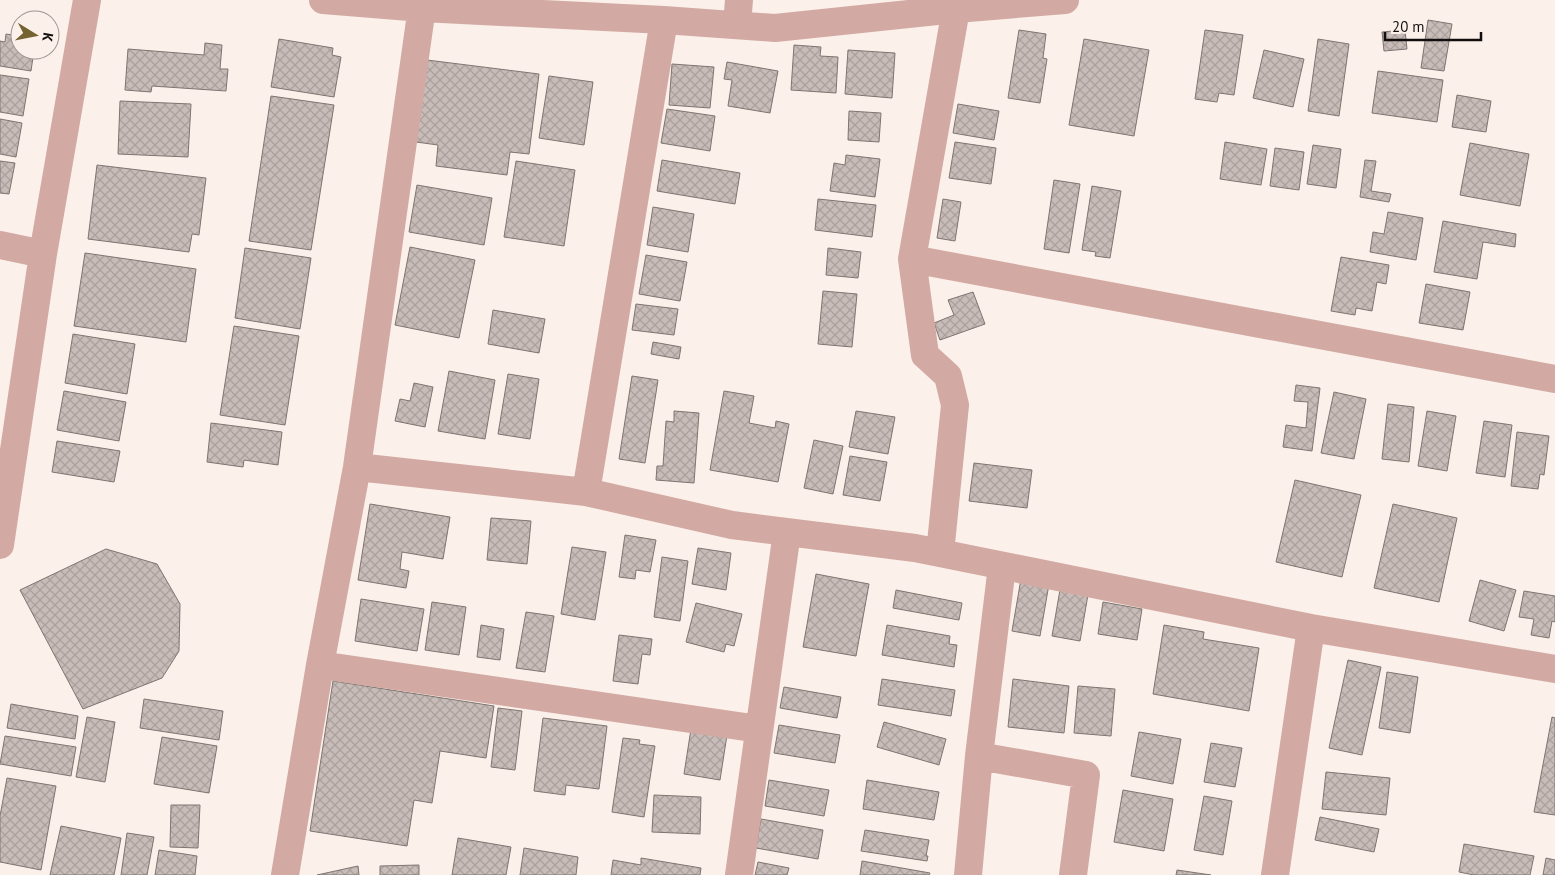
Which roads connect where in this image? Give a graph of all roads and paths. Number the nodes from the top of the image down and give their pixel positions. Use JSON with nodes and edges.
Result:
{"nodes":[{"id":1,"x":87,"y":0,"type":"edge"},
{"id":2,"x":323,"y":0,"type":"edge"},
{"id":3,"x":1048,"y":0,"type":"edge"},
{"id":4,"x":1065,"y":0,"type":"edge"},
{"id":5,"x":422,"y":4,"type":"edge"},
{"id":6,"x":956,"y":8,"type":"junction"},
{"id":7,"x":738,"y":13,"type":"edge"},
{"id":8,"x":664,"y":20,"type":"junction"},
{"id":9,"x":0,"y":245,"type":"edge"},
{"id":10,"x":43,"y":254,"type":"junction"},
{"id":11,"x":912,"y":259,"type":"junction"},
{"id":12,"x":1555,"y":379,"type":"edge"},
{"id":13,"x":7,"y":455,"type":"edge"},
{"id":14,"x":357,"y":467,"type":"junction"},
{"id":15,"x":586,"y":492,"type":"junction"},
{"id":16,"x":787,"y":532,"type":"junction"},
{"id":17,"x":0,"y":545,"type":"edge"},
{"id":18,"x":940,"y":553,"type":"junction"},
{"id":19,"x":1002,"y":566,"type":"junction"},
{"id":20,"x":1312,"y":628,"type":"junction"},
{"id":21,"x":320,"y":665,"type":"junction"},
{"id":22,"x":1555,"y":669,"type":"edge"},
{"id":23,"x":759,"y":729,"type":"junction"},
{"id":24,"x":979,"y":756,"type":"junction"},
{"id":25,"x":285,"y":875,"type":"edge"},
{"id":26,"x":739,"y":875,"type":"edge"},
{"id":27,"x":968,"y":875,"type":"edge"},
{"id":28,"x":1073,"y":875,"type":"edge"},
{"id":29,"x":1275,"y":875,"type":"edge"}],
"edges":[{"from":1,"to":10,"type":"street"},
{"from":2,"to":5,"type":"street"},
{"from":3,"to":4,"type":"street"},
{"from":3,"to":6,"type":"street"},
{"from":5,"to":8,"type":"street"},
{"from":5,"to":14,"type":"street"},
{"from":6,"to":7,"type":"street"},
{"from":6,"to":11,"type":"street"},
{"from":7,"to":8,"type":"street"},
{"from":8,"to":15,"type":"street"},
{"from":9,"to":10,"type":"street"},
{"from":10,"to":13,"type":"street"},
{"from":11,"to":12,"type":"street"},
{"from":11,"to":18,"type":"street"},
{"from":13,"to":17,"type":"street"},
{"from":14,"to":15,"type":"street"},
{"from":14,"to":21,"type":"street"},
{"from":15,"to":16,"type":"street"},
{"from":16,"to":18,"type":"street"},
{"from":16,"to":23,"type":"street"},
{"from":18,"to":19,"type":"street"},
{"from":19,"to":20,"type":"street"},
{"from":19,"to":24,"type":"street"},
{"from":20,"to":22,"type":"street"},
{"from":20,"to":29,"type":"street"},
{"from":21,"to":23,"type":"street"},
{"from":21,"to":25,"type":"street"},
{"from":23,"to":26,"type":"street"},
{"from":24,"to":27,"type":"street"},
{"from":24,"to":28,"type":"street"}]}
